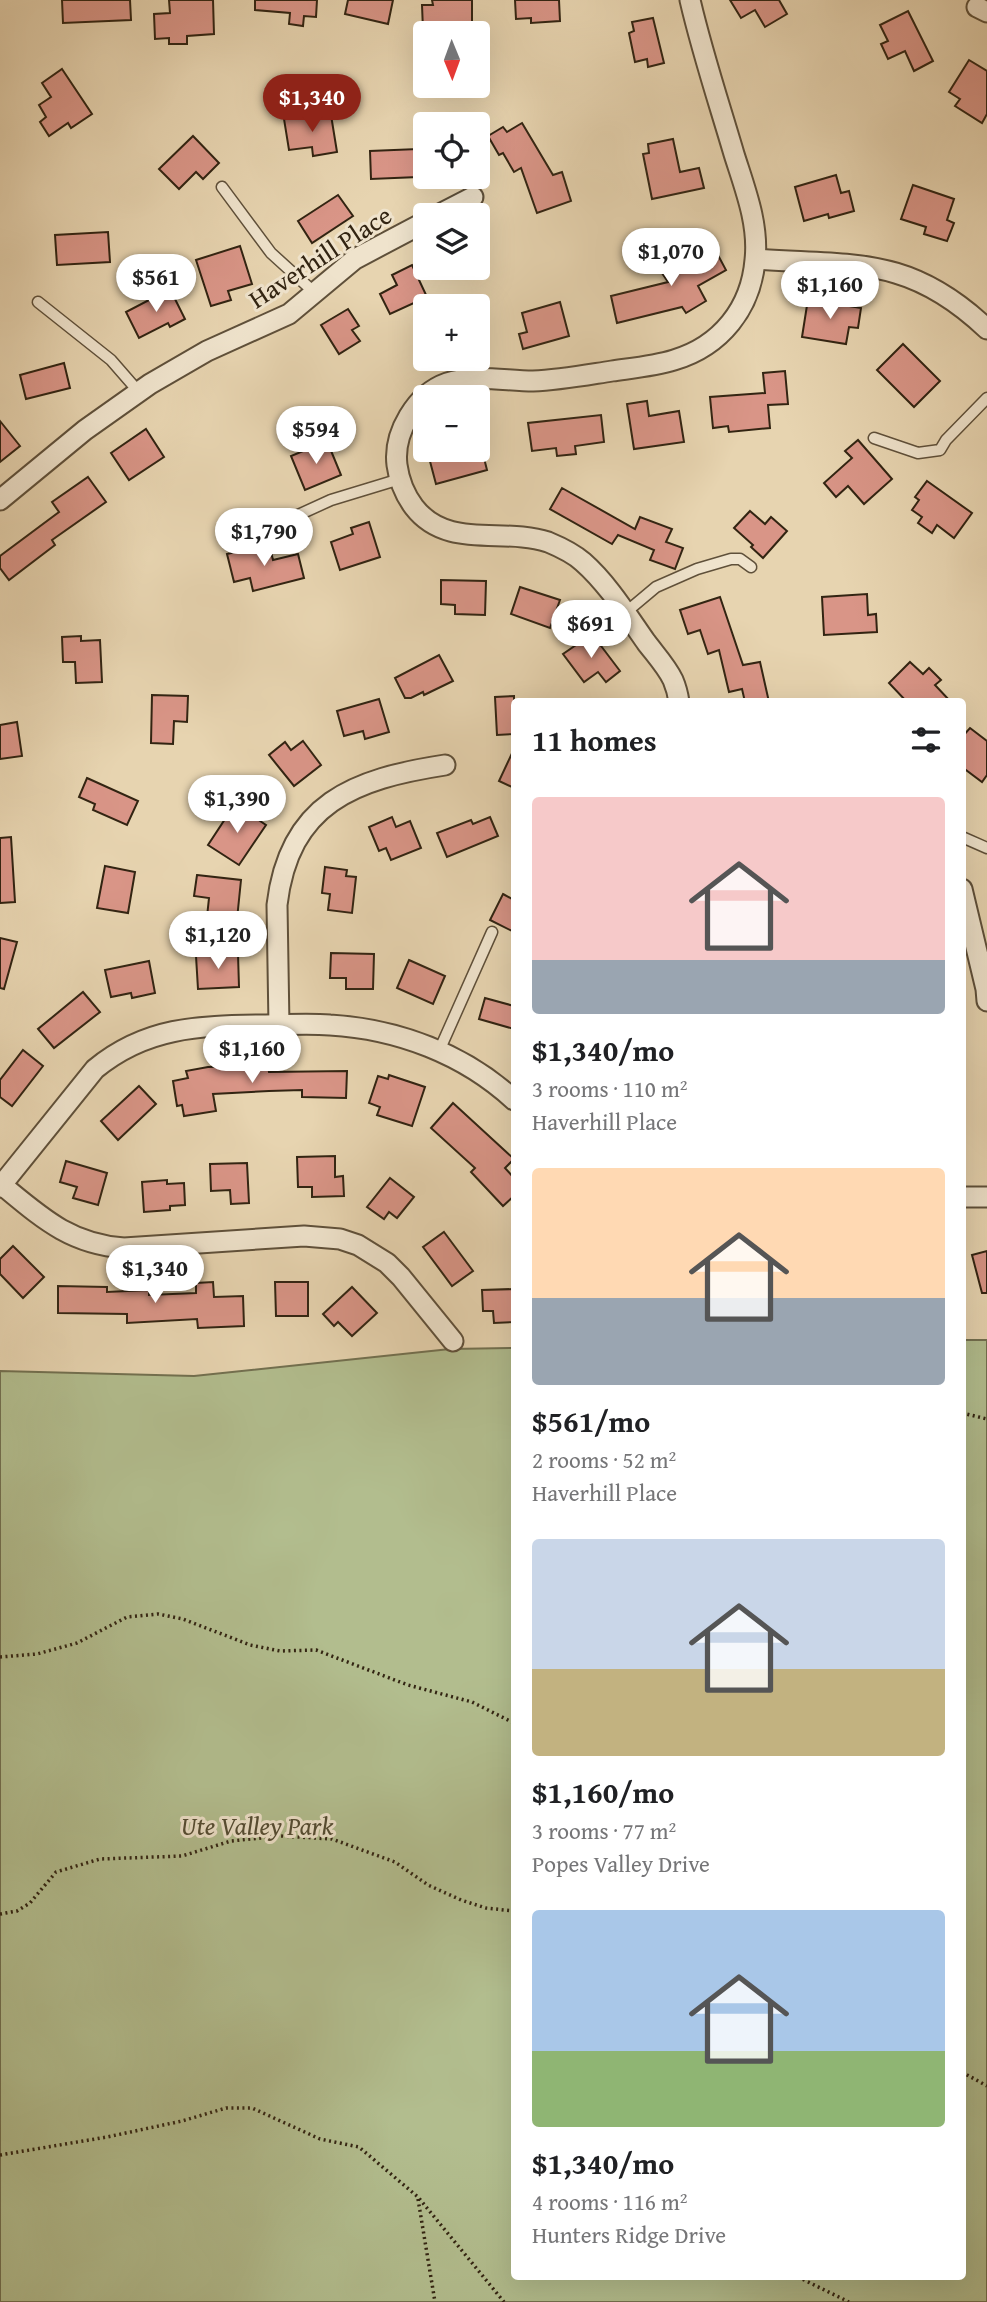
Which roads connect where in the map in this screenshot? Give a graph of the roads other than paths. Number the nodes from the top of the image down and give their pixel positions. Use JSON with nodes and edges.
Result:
{"nodes":[{"id":1,"x":690,"y":0,"type":"edge"},
{"id":2,"x":222,"y":187,"type":"dead end"},
{"id":3,"x":473,"y":197,"type":"dead end"},
{"id":4,"x":461,"y":203,"type":"edge"},
{"id":5,"x":413,"y":228,"type":"edge"},
{"id":6,"x":755,"y":259,"type":"junction"},
{"id":7,"x":315,"y":293,"type":"junction"},
{"id":8,"x":38,"y":302,"type":"dead end"},
{"id":9,"x":987,"y":329,"type":"edge"},
{"id":10,"x":138,"y":391,"type":"junction"},
{"id":11,"x":987,"y":398,"type":"edge"},
{"id":12,"x":874,"y":438,"type":"dead end"},
{"id":13,"x":400,"y":479,"type":"junction"},
{"id":14,"x":0,"y":500,"type":"edge"},
{"id":15,"x":285,"y":521,"type":"dead end"},
{"id":16,"x":751,"y":568,"type":"dead end"},
{"id":17,"x":625,"y":613,"type":"junction"},
{"id":18,"x":678,"y":698,"type":"edge"},
{"id":19,"x":445,"y":765,"type":"dead end"},
{"id":20,"x":966,"y":839,"type":"edge"},
{"id":21,"x":987,"y":848,"type":"edge"},
{"id":22,"x":966,"y":906,"type":"edge"},
{"id":23,"x":492,"y":932,"type":"dead end"},
{"id":24,"x":987,"y":1001,"type":"edge"},
{"id":25,"x":279,"y":1025,"type":"junction"},
{"id":26,"x":439,"y":1051,"type":"junction"},
{"id":27,"x":511,"y":1097,"type":"edge"},
{"id":28,"x":1,"y":1186,"type":"edge"},
{"id":29,"x":966,"y":1197,"type":"edge"},
{"id":30,"x":987,"y":1197,"type":"edge"},
{"id":31,"x":453,"y":1341,"type":"dead end"}],
"edges":[{"from":1,"to":6,"type":"street"},
{"from":2,"to":7,"type":"lane"},
{"from":3,"to":4,"type":"street"},
{"from":5,"to":7,"type":"street","name":"Haverhill Place"},
{"from":6,"to":9,"type":"street"},
{"from":6,"to":13,"type":"street"},
{"from":7,"to":10,"type":"street","name":"Haverhill Place"},
{"from":8,"to":10,"type":"lane"},
{"from":10,"to":14,"type":"street","name":"Haverhill Place"},
{"from":11,"to":12,"type":"lane"},
{"from":13,"to":15,"type":"lane"},
{"from":13,"to":17,"type":"street"},
{"from":16,"to":17,"type":"lane"},
{"from":17,"to":18,"type":"street"},
{"from":19,"to":25,"type":"street"},
{"from":20,"to":21,"type":"lane"},
{"from":22,"to":24,"type":"street"},
{"from":23,"to":26,"type":"lane"},
{"from":25,"to":26,"type":"street"},
{"from":25,"to":28,"type":"street"},
{"from":26,"to":27,"type":"street"},
{"from":28,"to":31,"type":"street"},
{"from":29,"to":30,"type":"street"}]}
